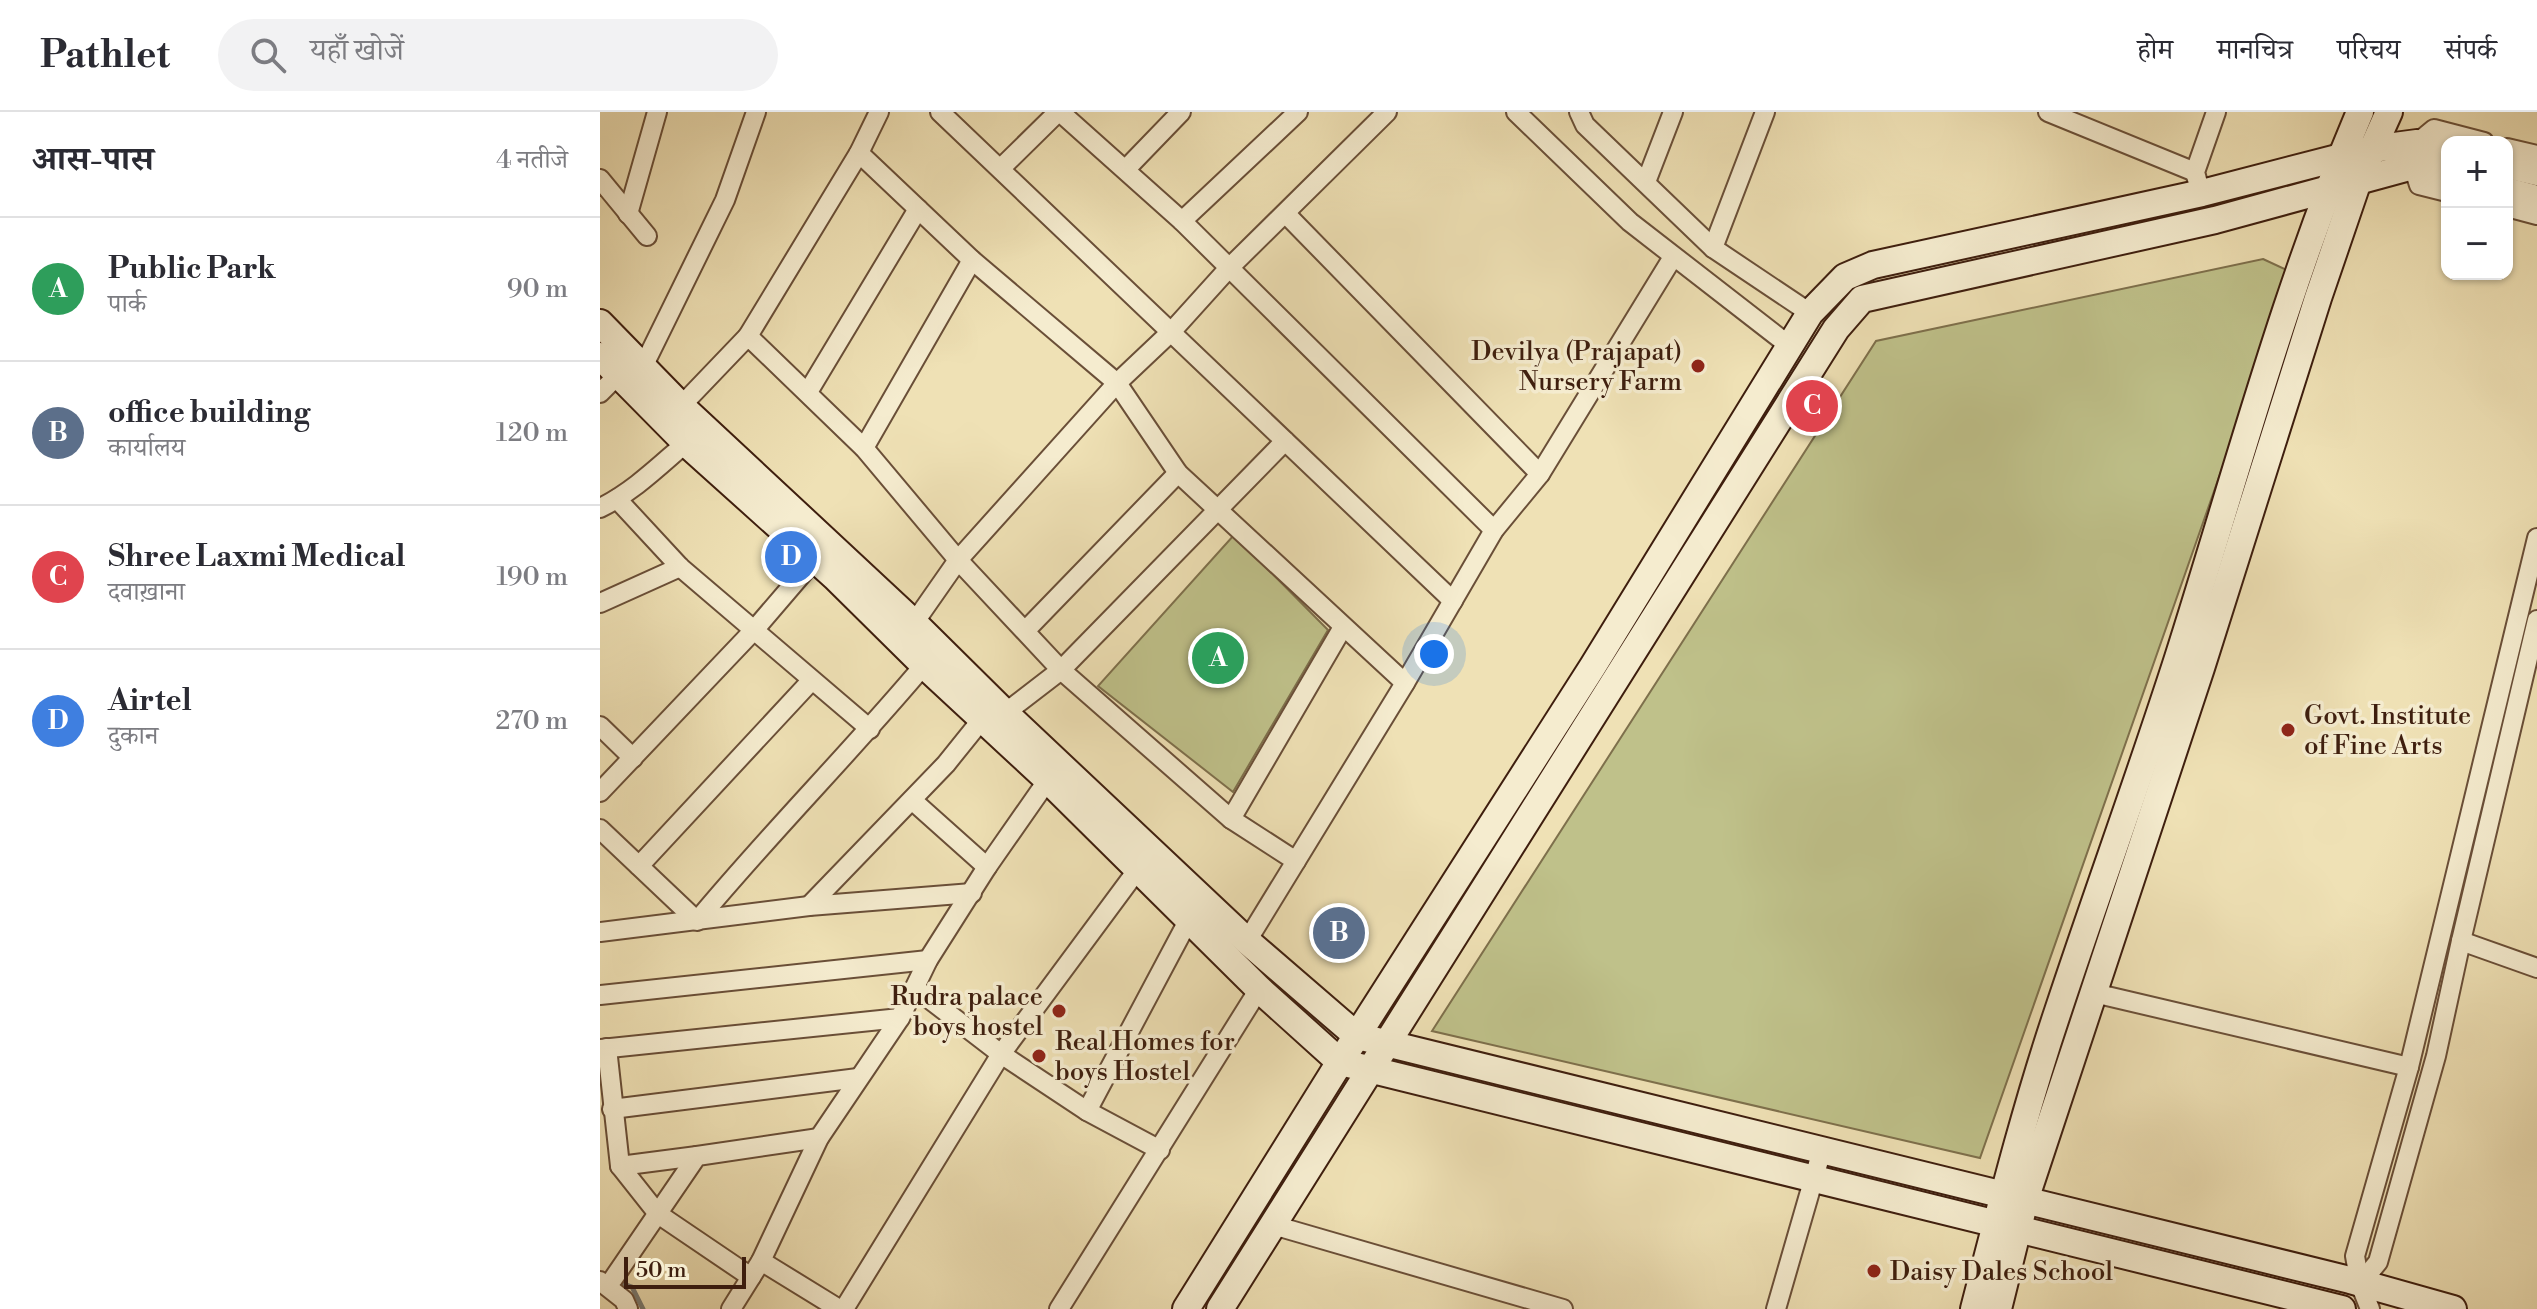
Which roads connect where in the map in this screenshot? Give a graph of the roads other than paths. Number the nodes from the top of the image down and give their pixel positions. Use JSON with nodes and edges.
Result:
{"nodes":[{"id":1,"x":657,"y":112,"type":"edge"},
{"id":2,"x":756,"y":112,"type":"edge"},
{"id":3,"x":879,"y":112,"type":"edge"},
{"id":4,"x":940,"y":112,"type":"edge"},
{"id":5,"x":1059,"y":112,"type":"edge"},
{"id":6,"x":1181,"y":112,"type":"edge"},
{"id":7,"x":1298,"y":112,"type":"edge"},
{"id":8,"x":1387,"y":112,"type":"edge"},
{"id":9,"x":1516,"y":112,"type":"edge"},
{"id":10,"x":1579,"y":112,"type":"edge"},
{"id":11,"x":1673,"y":112,"type":"edge"},
{"id":12,"x":1765,"y":112,"type":"edge"},
{"id":13,"x":2048,"y":112,"type":"edge"},
{"id":14,"x":2216,"y":112,"type":"edge"},
{"id":15,"x":2360,"y":112,"type":"edge"},
{"id":16,"x":2389,"y":112,"type":"edge"},
{"id":17,"x":2461,"y":136,"type":"edge"},
{"id":18,"x":2372,"y":149,"type":"junction"},
{"id":19,"x":2513,"y":149,"type":"edge"},
{"id":20,"x":2441,"y":151,"type":"edge"},
{"id":21,"x":859,"y":153,"type":"junction"},
{"id":22,"x":2415,"y":154,"type":"junction"},
{"id":23,"x":2537,"y":155,"type":"edge"},
{"id":24,"x":2340,"y":159,"type":"junction"},
{"id":25,"x":2513,"y":166,"type":"edge"},
{"id":26,"x":1001,"y":168,"type":"junction"},
{"id":27,"x":1126,"y":169,"type":"junction"},
{"id":28,"x":2441,"y":171,"type":"edge"},
{"id":29,"x":2537,"y":172,"type":"edge"},
{"id":30,"x":600,"y":179,"type":"edge"},
{"id":31,"x":2358,"y":181,"type":"junction"},
{"id":32,"x":1646,"y":182,"type":"junction"},
{"id":33,"x":2198,"y":182,"type":"junction"},
{"id":34,"x":2328,"y":190,"type":"junction"},
{"id":35,"x":2441,"y":190,"type":"edge"},
{"id":36,"x":2513,"y":193,"type":"edge"},
{"id":37,"x":2537,"y":199,"type":"edge"},
{"id":38,"x":2511,"y":208,"type":"edge"},
{"id":39,"x":918,"y":209,"type":"junction"},
{"id":40,"x":628,"y":214,"type":"junction"},
{"id":41,"x":1286,"y":214,"type":"junction"},
{"id":42,"x":2537,"y":215,"type":"edge"},
{"id":43,"x":1182,"y":221,"type":"junction"},
{"id":44,"x":647,"y":236,"type":"dead end"},
{"id":45,"x":1713,"y":248,"type":"junction"},
{"id":46,"x":1673,"y":257,"type":"junction"},
{"id":47,"x":972,"y":260,"type":"junction"},
{"id":48,"x":1228,"y":269,"type":"junction"},
{"id":49,"x":1810,"y":313,"type":"junction"},
{"id":50,"x":600,"y":323,"type":"edge"},
{"id":51,"x":1172,"y":331,"type":"junction"},
{"id":52,"x":748,"y":336,"type":"junction"},
{"id":53,"x":1791,"y":347,"type":"junction"},
{"id":54,"x":615,"y":374,"type":"edge"},
{"id":55,"x":1117,"y":383,"type":"junction"},
{"id":56,"x":808,"y":392,"type":"junction"},
{"id":57,"x":681,"y":406,"type":"junction"},
{"id":58,"x":1285,"y":441,"type":"junction"},
{"id":59,"x":686,"y":443,"type":"junction"},
{"id":60,"x":864,"y":448,"type":"junction"},
{"id":61,"x":1178,"y":473,"type":"junction"},
{"id":62,"x":1540,"y":474,"type":"junction"},
{"id":63,"x":609,"y":504,"type":"edge"},
{"id":64,"x":1219,"y":510,"type":"junction"},
{"id":65,"x":1494,"y":530,"type":"junction"},
{"id":66,"x":2537,"y":538,"type":"edge"},
{"id":67,"x":815,"y":559,"type":"junction"},
{"id":68,"x":958,"y":560,"type":"junction"},
{"id":69,"x":680,"y":567,"type":"junction"},
{"id":70,"x":1453,"y":601,"type":"junction"},
{"id":71,"x":600,"y":603,"type":"edge"},
{"id":72,"x":2537,"y":620,"type":"edge"},
{"id":73,"x":914,"y":623,"type":"junction"},
{"id":74,"x":1343,"y":627,"type":"junction"},
{"id":75,"x":755,"y":629,"type":"junction"},
{"id":76,"x":1026,"y":630,"type":"junction"},
{"id":77,"x":924,"y":665,"type":"junction"},
{"id":78,"x":1061,"y":670,"type":"junction"},
{"id":79,"x":811,"y":681,"type":"junction"},
{"id":80,"x":1405,"y":683,"type":"junction"},
{"id":81,"x":994,"y":716,"type":"junction"},
{"id":82,"x":600,"y":726,"type":"edge"},
{"id":83,"x":870,"y":729,"type":"junction"},
{"id":84,"x":633,"y":758,"type":"junction"},
{"id":85,"x":1053,"y":771,"type":"junction"},
{"id":86,"x":600,"y":792,"type":"edge"},
{"id":87,"x":912,"y":800,"type":"junction"},
{"id":88,"x":1231,"y":819,"type":"junction"},
{"id":89,"x":600,"y":829,"type":"edge"},
{"id":90,"x":1296,"y":861,"type":"junction"},
{"id":91,"x":639,"y":866,"type":"junction"},
{"id":92,"x":987,"y":867,"type":"junction"},
{"id":93,"x":1138,"y":869,"type":"junction"},
{"id":94,"x":972,"y":893,"type":"junction"},
{"id":95,"x":809,"y":906,"type":"junction"},
{"id":96,"x":697,"y":921,"type":"junction"},
{"id":97,"x":1188,"y":921,"type":"junction"},
{"id":98,"x":600,"y":932,"type":"edge"},
{"id":99,"x":1247,"y":941,"type":"junction"},
{"id":100,"x":2461,"y":941,"type":"junction"},
{"id":101,"x":928,"y":960,"type":"junction"},
{"id":102,"x":2537,"y":968,"type":"edge"},
{"id":103,"x":915,"y":988,"type":"junction"},
{"id":104,"x":1259,"y":989,"type":"junction"},
{"id":105,"x":2094,"y":993,"type":"junction"},
{"id":106,"x":600,"y":995,"type":"edge"},
{"id":107,"x":900,"y":1018,"type":"junction"},
{"id":108,"x":1357,"y":1036,"type":"junction"},
{"id":109,"x":1387,"y":1043,"type":"junction"},
{"id":110,"x":603,"y":1048,"type":"edge"},
{"id":111,"x":1001,"y":1054,"type":"junction"},
{"id":112,"x":1340,"y":1062,"type":"junction"},
{"id":113,"x":2409,"y":1067,"type":"junction"},
{"id":114,"x":1373,"y":1070,"type":"junction"},
{"id":115,"x":858,"y":1078,"type":"junction"},
{"id":116,"x":612,"y":1109,"type":"junction"},
{"id":117,"x":1087,"y":1111,"type":"junction"},
{"id":118,"x":819,"y":1138,"type":"junction"},
{"id":119,"x":1160,"y":1150,"type":"junction"},
{"id":120,"x":1822,"y":1150,"type":"junction"},
{"id":121,"x":697,"y":1156,"type":"junction"},
{"id":122,"x":620,"y":1166,"type":"junction"},
{"id":123,"x":1814,"y":1179,"type":"junction"},
{"id":124,"x":2014,"y":1198,"type":"junction"},
{"id":125,"x":658,"y":1214,"type":"junction"},
{"id":126,"x":1273,"y":1225,"type":"junction"},
{"id":127,"x":2008,"y":1227,"type":"junction"},
{"id":128,"x":756,"y":1269,"type":"junction"},
{"id":129,"x":606,"y":1280,"type":"edge"},
{"id":130,"x":2360,"y":1284,"type":"junction"},
{"id":131,"x":1525,"y":1304,"type":"edge"},
{"id":132,"x":628,"y":1309,"type":"edge"},
{"id":133,"x":731,"y":1309,"type":"edge"},
{"id":134,"x":842,"y":1309,"type":"edge"},
{"id":135,"x":1059,"y":1309,"type":"edge"},
{"id":136,"x":1186,"y":1309,"type":"edge"},
{"id":137,"x":1220,"y":1309,"type":"edge"},
{"id":138,"x":1563,"y":1309,"type":"edge"},
{"id":139,"x":1776,"y":1309,"type":"edge"},
{"id":140,"x":1974,"y":1309,"type":"edge"},
{"id":141,"x":1998,"y":1309,"type":"edge"},
{"id":142,"x":2342,"y":1309,"type":"edge"},
{"id":143,"x":2370,"y":1309,"type":"edge"},
{"id":144,"x":2453,"y":1309,"type":"edge"}],
"edges":[{"from":1,"to":40,"type":"street"},
{"from":2,"to":54,"type":"street"},
{"from":3,"to":21,"type":"street"},
{"from":4,"to":26,"type":"street"},
{"from":5,"to":26,"type":"street"},
{"from":5,"to":27,"type":"street"},
{"from":6,"to":27,"type":"street"},
{"from":7,"to":43,"type":"street"},
{"from":8,"to":41,"type":"street"},
{"from":9,"to":46,"type":"street"},
{"from":10,"to":32,"type":"street"},
{"from":11,"to":32,"type":"street"},
{"from":12,"to":45,"type":"street"},
{"from":13,"to":33,"type":"street"},
{"from":14,"to":33,"type":"street"},
{"from":15,"to":24,"type":"main road"},
{"from":16,"to":18,"type":"main road"},
{"from":17,"to":22,"type":"street"},
{"from":18,"to":22,"type":"main road"},
{"from":18,"to":24,"type":"main road"},
{"from":18,"to":31,"type":"main road"},
{"from":19,"to":23,"type":"street"},
{"from":20,"to":22,"type":"main road"},
{"from":21,"to":39,"type":"street"},
{"from":21,"to":52,"type":"street"},
{"from":22,"to":28,"type":"main road"},
{"from":22,"to":31,"type":"main road"},
{"from":22,"to":35,"type":"street"},
{"from":24,"to":33,"type":"main road"},
{"from":24,"to":34,"type":"main road"},
{"from":25,"to":29,"type":"main road"},
{"from":26,"to":51,"type":"street"},
{"from":27,"to":43,"type":"street"},
{"from":30,"to":40,"type":"street"},
{"from":31,"to":34,"type":"main road"},
{"from":31,"to":105,"type":"main road"},
{"from":32,"to":45,"type":"street"},
{"from":33,"to":49,"type":"main road"},
{"from":34,"to":109,"type":"main road"},
{"from":34,"to":124,"type":"main road"},
{"from":36,"to":37,"type":"main road"},
{"from":38,"to":42,"type":"street"},
{"from":39,"to":47,"type":"street"},
{"from":39,"to":56,"type":"street"},
{"from":40,"to":44,"type":"street"},
{"from":41,"to":48,"type":"street"},
{"from":41,"to":62,"type":"street"},
{"from":43,"to":48,"type":"street"},
{"from":45,"to":49,"type":"street"},
{"from":46,"to":53,"type":"street"},
{"from":46,"to":62,"type":"street"},
{"from":47,"to":55,"type":"street"},
{"from":47,"to":60,"type":"street"},
{"from":48,"to":51,"type":"street"},
{"from":48,"to":65,"type":"street"},
{"from":49,"to":53,"type":"main road"},
{"from":50,"to":54,"type":"main road"},
{"from":51,"to":55,"type":"street"},
{"from":51,"to":58,"type":"street"},
{"from":52,"to":56,"type":"street"},
{"from":52,"to":57,"type":"street"},
{"from":53,"to":108,"type":"main road"},
{"from":54,"to":57,"type":"main road"},
{"from":54,"to":59,"type":"main road"},
{"from":55,"to":61,"type":"street"},
{"from":55,"to":68,"type":"street"},
{"from":56,"to":60,"type":"street"},
{"from":57,"to":73,"type":"main road"},
{"from":58,"to":64,"type":"street"},
{"from":58,"to":70,"type":"street"},
{"from":59,"to":63,"type":"street"},
{"from":59,"to":67,"type":"main road"},
{"from":60,"to":68,"type":"street"},
{"from":61,"to":64,"type":"street"},
{"from":61,"to":76,"type":"street"},
{"from":62,"to":65,"type":"street"},
{"from":63,"to":69,"type":"street"},
{"from":64,"to":74,"type":"street"},
{"from":64,"to":78,"type":"street"},
{"from":65,"to":70,"type":"street"},
{"from":66,"to":113,"type":"street"},
{"from":67,"to":75,"type":"street"},
{"from":67,"to":77,"type":"main road"},
{"from":68,"to":73,"type":"street"},
{"from":68,"to":76,"type":"street"},
{"from":69,"to":71,"type":"street"},
{"from":69,"to":75,"type":"street"},
{"from":70,"to":80,"type":"street"},
{"from":72,"to":100,"type":"street"},
{"from":73,"to":81,"type":"main road"},
{"from":74,"to":80,"type":"street"},
{"from":74,"to":88,"type":"street"},
{"from":75,"to":79,"type":"street"},
{"from":75,"to":84,"type":"street"},
{"from":76,"to":78,"type":"street"},
{"from":77,"to":81,"type":"main road"},
{"from":77,"to":83,"type":"street"},
{"from":78,"to":81,"type":"street"},
{"from":78,"to":88,"type":"street"},
{"from":79,"to":83,"type":"street"},
{"from":79,"to":91,"type":"street"},
{"from":80,"to":90,"type":"street"},
{"from":81,"to":85,"type":"main road"},
{"from":81,"to":87,"type":"street"},
{"from":82,"to":84,"type":"street"},
{"from":83,"to":96,"type":"street"},
{"from":84,"to":86,"type":"street"},
{"from":85,"to":92,"type":"street"},
{"from":85,"to":93,"type":"main road"},
{"from":85,"to":99,"type":"main road"},
{"from":87,"to":92,"type":"street"},
{"from":87,"to":95,"type":"street"},
{"from":88,"to":90,"type":"street"},
{"from":89,"to":91,"type":"street"},
{"from":90,"to":99,"type":"street"},
{"from":91,"to":96,"type":"street"},
{"from":92,"to":94,"type":"street"},
{"from":93,"to":97,"type":"main road"},
{"from":93,"to":111,"type":"street"},
{"from":94,"to":95,"type":"street"},
{"from":94,"to":101,"type":"street"},
{"from":95,"to":96,"type":"street"},
{"from":96,"to":98,"type":"street"},
{"from":97,"to":104,"type":"main road"},
{"from":97,"to":117,"type":"street"},
{"from":99,"to":108,"type":"main road"},
{"from":100,"to":102,"type":"street"},
{"from":100,"to":130,"type":"street"},
{"from":101,"to":103,"type":"street"},
{"from":101,"to":106,"type":"street"},
{"from":103,"to":107,"type":"street"},
{"from":103,"to":111,"type":"street"},
{"from":104,"to":112,"type":"main road"},
{"from":104,"to":119,"type":"street"},
{"from":105,"to":113,"type":"street"},
{"from":105,"to":124,"type":"main road"},
{"from":107,"to":110,"type":"street"},
{"from":107,"to":115,"type":"street"},
{"from":108,"to":109,"type":"main road"},
{"from":108,"to":112,"type":"main road"},
{"from":109,"to":114,"type":"main road"},
{"from":109,"to":120,"type":"main road"},
{"from":110,"to":116,"type":"street"},
{"from":111,"to":117,"type":"street"},
{"from":111,"to":134,"type":"street"},
{"from":112,"to":114,"type":"main road"},
{"from":112,"to":136,"type":"main road"},
{"from":113,"to":130,"type":"street"},
{"from":114,"to":123,"type":"main road"},
{"from":114,"to":126,"type":"main road"},
{"from":115,"to":116,"type":"street"},
{"from":115,"to":118,"type":"street"},
{"from":116,"to":122,"type":"street"},
{"from":117,"to":119,"type":"street"},
{"from":118,"to":121,"type":"street"},
{"from":118,"to":128,"type":"street"},
{"from":119,"to":135,"type":"street"},
{"from":120,"to":123,"type":"street"},
{"from":120,"to":124,"type":"main road"},
{"from":121,"to":122,"type":"street"},
{"from":121,"to":125,"type":"street"},
{"from":122,"to":125,"type":"street"},
{"from":123,"to":127,"type":"main road"},
{"from":123,"to":139,"type":"street"},
{"from":124,"to":127,"type":"main road"},
{"from":124,"to":130,"type":"main road"},
{"from":125,"to":128,"type":"street"},
{"from":125,"to":129,"type":"street"},
{"from":126,"to":131,"type":"street"},
{"from":126,"to":137,"type":"main road"},
{"from":127,"to":140,"type":"main road"},
{"from":127,"to":141,"type":"main road"},
{"from":127,"to":142,"type":"main road"},
{"from":128,"to":133,"type":"street"},
{"from":128,"to":134,"type":"street"},
{"from":129,"to":132,"type":"street"},
{"from":130,"to":143,"type":"street"},
{"from":130,"to":144,"type":"main road"},
{"from":131,"to":138,"type":"street"}]}
